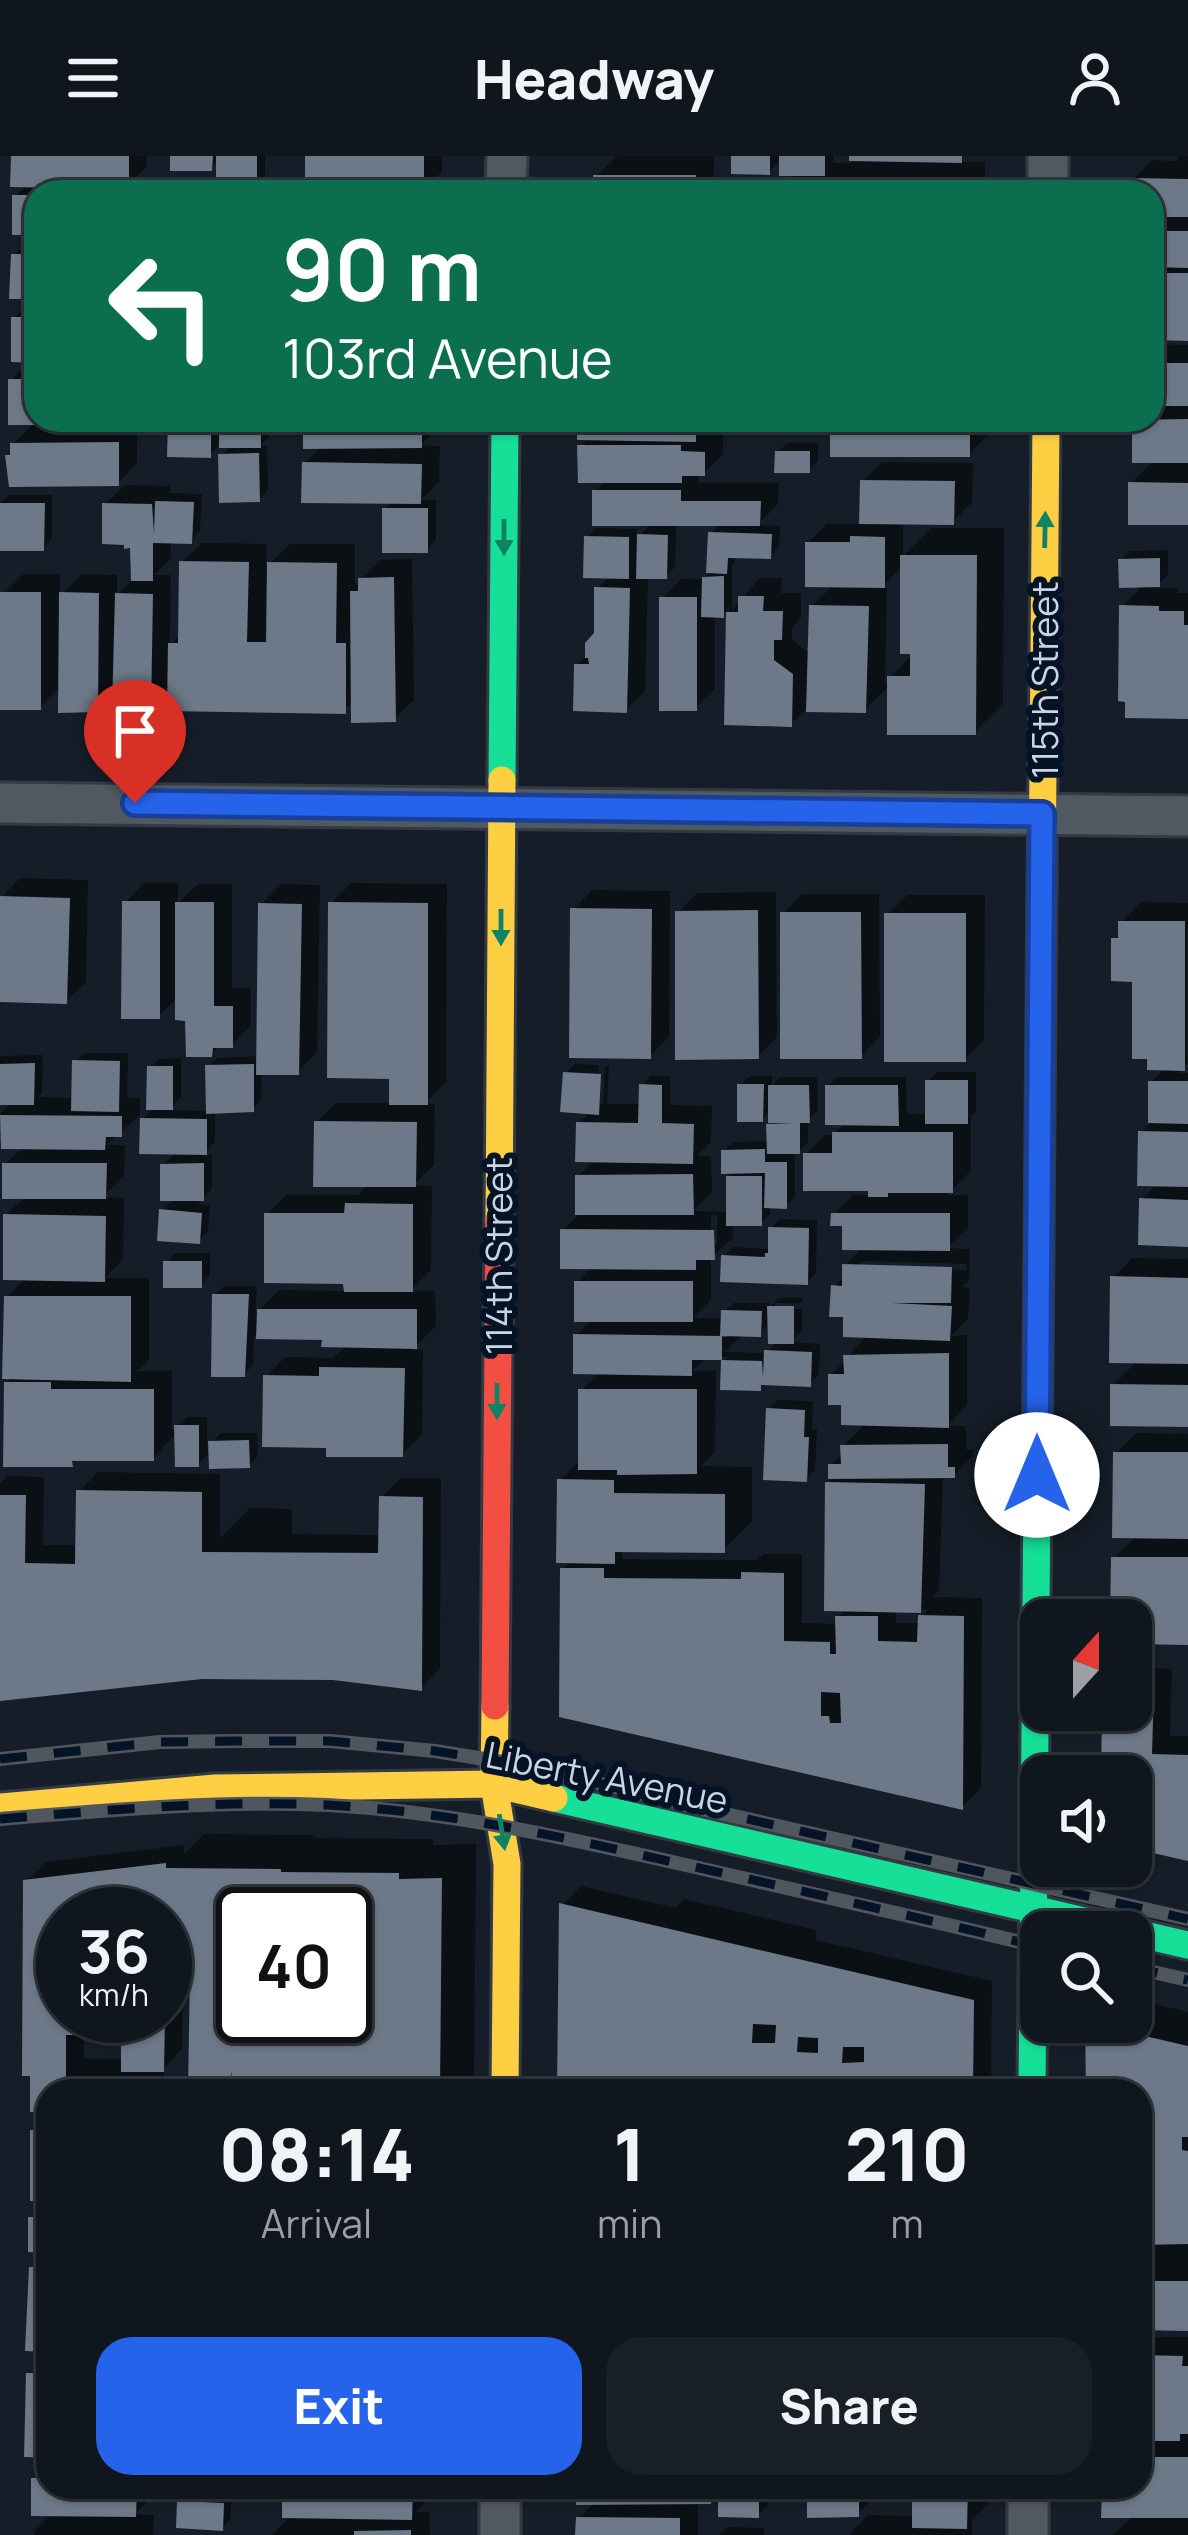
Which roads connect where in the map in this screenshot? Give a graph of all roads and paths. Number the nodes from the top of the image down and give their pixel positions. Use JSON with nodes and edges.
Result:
{"nodes":[{"id":1,"x":505,"y":432,"type":"edge"},
{"id":2,"x":1046,"y":432,"type":"edge"},
{"id":3,"x":0,"y":802,"type":"edge"},
{"id":4,"x":502,"y":806,"type":"junction"},
{"id":5,"x":1042,"y":814,"type":"junction"},
{"id":6,"x":1188,"y":816,"type":"edge"},
{"id":7,"x":494,"y":1784,"type":"junction"},
{"id":8,"x":0,"y":1807,"type":"edge"},
{"id":9,"x":1034,"y":1907,"type":"junction"},
{"id":10,"x":1188,"y":1945,"type":"edge"},
{"id":11,"x":505,"y":2079,"type":"edge"},
{"id":12,"x":1032,"y":2079,"type":"edge"},
{"id":13,"x":500,"y":2499,"type":"edge"},
{"id":14,"x":1028,"y":2499,"type":"edge"},
{"id":15,"x":500,"y":2535,"type":"edge"},
{"id":16,"x":1028,"y":2535,"type":"edge"}],
"edges":[{"from":1,"to":4,"type":"street","name":"114th Street","one_way":true},
{"from":5,"to":2,"type":"street","name":"115th Street","one_way":true},
{"from":3,"to":4,"type":"street"},
{"from":4,"to":5,"type":"street"},
{"from":4,"to":7,"type":"street","name":"114th Street","one_way":true},
{"from":5,"to":6,"type":"street"},
{"from":5,"to":9,"type":"street","name":"115th Street"},
{"from":7,"to":8,"type":"street","name":"Liberty Avenue"},
{"from":7,"to":9,"type":"street","name":"Liberty Avenue"},
{"from":7,"to":11,"type":"street","name":"114th Street","one_way":true},
{"from":9,"to":10,"type":"street","name":"Liberty Avenue"},
{"from":9,"to":12,"type":"street","name":"115th Street"},
{"from":13,"to":15,"type":"street"},
{"from":14,"to":16,"type":"street"}]}
